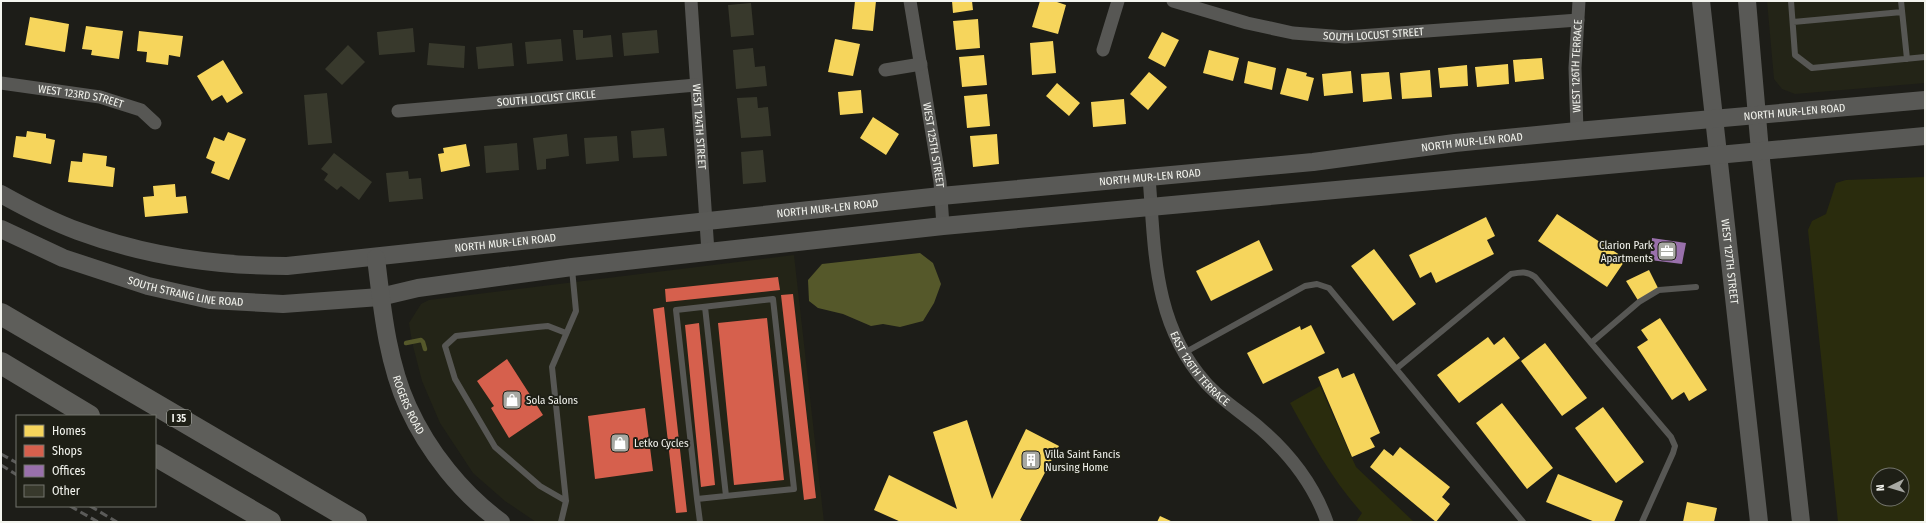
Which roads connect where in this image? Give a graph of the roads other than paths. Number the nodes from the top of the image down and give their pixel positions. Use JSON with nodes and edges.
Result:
{"nodes":[{"id":1,"x":691,"y":1,"type":"edge"},
{"id":2,"x":910,"y":1,"type":"edge"},
{"id":3,"x":1118,"y":1,"type":"edge"},
{"id":4,"x":1172,"y":1,"type":"edge"},
{"id":5,"x":1579,"y":1,"type":"edge"},
{"id":6,"x":1701,"y":1,"type":"edge"},
{"id":7,"x":1747,"y":1,"type":"edge"},
{"id":8,"x":1791,"y":1,"type":"edge"},
{"id":9,"x":1901,"y":1,"type":"edge"},
{"id":10,"x":1902,"y":12,"type":"junction"},
{"id":11,"x":1578,"y":20,"type":"junction"},
{"id":12,"x":1793,"y":22,"type":"junction"},
{"id":13,"x":1103,"y":50,"type":"dead end"},
{"id":14,"x":1925,"y":57,"type":"edge"},
{"id":15,"x":1907,"y":59,"type":"junction"},
{"id":16,"x":921,"y":64,"type":"junction"},
{"id":17,"x":885,"y":70,"type":"dead end"},
{"id":18,"x":1,"y":83,"type":"edge"},
{"id":19,"x":696,"y":85,"type":"junction"},
{"id":20,"x":1925,"y":100,"type":"edge"},
{"id":21,"x":398,"y":111,"type":"dead end"},
{"id":22,"x":1756,"y":115,"type":"junction"},
{"id":23,"x":1714,"y":119,"type":"junction"},
{"id":24,"x":155,"y":124,"type":"dead end"},
{"id":25,"x":1577,"y":131,"type":"junction"},
{"id":26,"x":1925,"y":136,"type":"edge"},
{"id":27,"x":1760,"y":151,"type":"junction"},
{"id":28,"x":1717,"y":155,"type":"junction"},
{"id":29,"x":1149,"y":177,"type":"junction"},
{"id":30,"x":1,"y":194,"type":"edge"},
{"id":31,"x":941,"y":196,"type":"junction"},
{"id":32,"x":1152,"y":207,"type":"junction"},
{"id":33,"x":706,"y":222,"type":"junction"},
{"id":34,"x":944,"y":226,"type":"junction"},
{"id":35,"x":1,"y":229,"type":"edge"},
{"id":36,"x":708,"y":252,"type":"junction"},
{"id":37,"x":376,"y":258,"type":"junction"},
{"id":38,"x":572,"y":267,"type":"junction"},
{"id":39,"x":1696,"y":287,"type":"dead end"},
{"id":40,"x":380,"y":297,"type":"junction"},
{"id":41,"x":705,"y":307,"type":"junction"},
{"id":42,"x":1,"y":314,"type":"edge"},
{"id":43,"x":566,"y":333,"type":"junction"},
{"id":44,"x":1592,"y":343,"type":"junction"},
{"id":45,"x":1184,"y":353,"type":"junction"},
{"id":46,"x":1,"y":363,"type":"edge"},
{"id":47,"x":1396,"y":370,"type":"junction"},
{"id":48,"x":87,"y":415,"type":"edge"},
{"id":49,"x":156,"y":456,"type":"edge"},
{"id":50,"x":726,"y":496,"type":"junction"},
{"id":51,"x":697,"y":499,"type":"junction"},
{"id":52,"x":566,"y":501,"type":"junction"},
{"id":53,"x":270,"y":522,"type":"edge"},
{"id":54,"x":356,"y":522,"type":"edge"},
{"id":55,"x":501,"y":522,"type":"edge"},
{"id":56,"x":561,"y":522,"type":"edge"},
{"id":57,"x":700,"y":522,"type":"edge"},
{"id":58,"x":1327,"y":522,"type":"edge"},
{"id":59,"x":1523,"y":522,"type":"edge"},
{"id":60,"x":1642,"y":522,"type":"edge"},
{"id":61,"x":1759,"y":522,"type":"edge"},
{"id":62,"x":1801,"y":522,"type":"edge"}],
"edges":[{"from":1,"to":19,"type":"street","name":"WEST 124TH STREET"},
{"from":2,"to":16,"type":"street","name":"WEST 125TH STREET"},
{"from":3,"to":13,"type":"street"},
{"from":4,"to":11,"type":"street","name":"SOUTH LOCUST STREET"},
{"from":5,"to":11,"type":"street","name":"WEST 126TH TERRACE"},
{"from":6,"to":23,"type":"main road","name":"WEST 127TH STREET"},
{"from":7,"to":22,"type":"main road"},
{"from":8,"to":12,"type":"lane"},
{"from":9,"to":10,"type":"lane"},
{"from":10,"to":12,"type":"lane"},
{"from":10,"to":15,"type":"lane"},
{"from":11,"to":25,"type":"street","name":"WEST 126TH TERRACE"},
{"from":12,"to":15,"type":"lane"},
{"from":14,"to":15,"type":"lane"},
{"from":16,"to":17,"type":"street"},
{"from":16,"to":31,"type":"street","name":"WEST 125TH STREET"},
{"from":18,"to":24,"type":"street","name":"WEST 123RD STREET"},
{"from":19,"to":21,"type":"street","name":"SOUTH LOCUST CIRCLE"},
{"from":19,"to":33,"type":"street","name":"WEST 124TH STREET"},
{"from":20,"to":22,"type":"main road","name":"NORTH MUR-LEN ROAD"},
{"from":22,"to":23,"type":"main road","name":"NORTH MUR-LEN ROAD"},
{"from":22,"to":27,"type":"main road"},
{"from":23,"to":25,"type":"main road","name":"NORTH MUR-LEN ROAD"},
{"from":23,"to":28,"type":"main road","name":"WEST 127TH STREET"},
{"from":25,"to":29,"type":"main road","name":"NORTH MUR-LEN ROAD"},
{"from":26,"to":27,"type":"main road"},
{"from":27,"to":28,"type":"main road"},
{"from":27,"to":62,"type":"main road"},
{"from":28,"to":32,"type":"main road"},
{"from":28,"to":61,"type":"main road","name":"WEST 127TH STREET"},
{"from":29,"to":31,"type":"main road","name":"NORTH MUR-LEN ROAD"},
{"from":29,"to":32,"type":"street","name":"EAST 126TH TERRACE"},
{"from":30,"to":37,"type":"main road"},
{"from":31,"to":33,"type":"main road","name":"NORTH MUR-LEN ROAD"},
{"from":31,"to":34,"type":"street","name":"WEST 125TH STREET"},
{"from":32,"to":34,"type":"main road"},
{"from":32,"to":45,"type":"street","name":"EAST 126TH TERRACE"},
{"from":33,"to":36,"type":"street","name":"WEST 124TH STREET"},
{"from":33,"to":37,"type":"main road","name":"NORTH MUR-LEN ROAD"},
{"from":34,"to":36,"type":"main road"},
{"from":35,"to":40,"type":"main road","name":"SOUTH STRANG LINE ROAD"},
{"from":36,"to":38,"type":"main road"},
{"from":37,"to":40,"type":"main road","name":"ROGERS ROAD"},
{"from":38,"to":40,"type":"main road"},
{"from":38,"to":43,"type":"lane"},
{"from":39,"to":44,"type":"lane"},
{"from":40,"to":55,"type":"main road","name":"ROGERS ROAD"},
{"from":41,"to":50,"type":"lane"},
{"from":41,"to":50,"type":"lane"},
{"from":41,"to":51,"type":"lane"},
{"from":42,"to":54,"type":"highway","number":"I 35"},
{"from":43,"to":52,"type":"lane"},
{"from":43,"to":52,"type":"lane"},
{"from":44,"to":47,"type":"lane"},
{"from":44,"to":60,"type":"lane"},
{"from":45,"to":47,"type":"lane"},
{"from":45,"to":58,"type":"street","name":"EAST 126TH TERRACE"},
{"from":46,"to":48,"type":"highway"},
{"from":47,"to":59,"type":"lane"},
{"from":49,"to":53,"type":"highway"},
{"from":50,"to":51,"type":"lane"},
{"from":51,"to":57,"type":"lane"},
{"from":52,"to":56,"type":"lane"}]}
